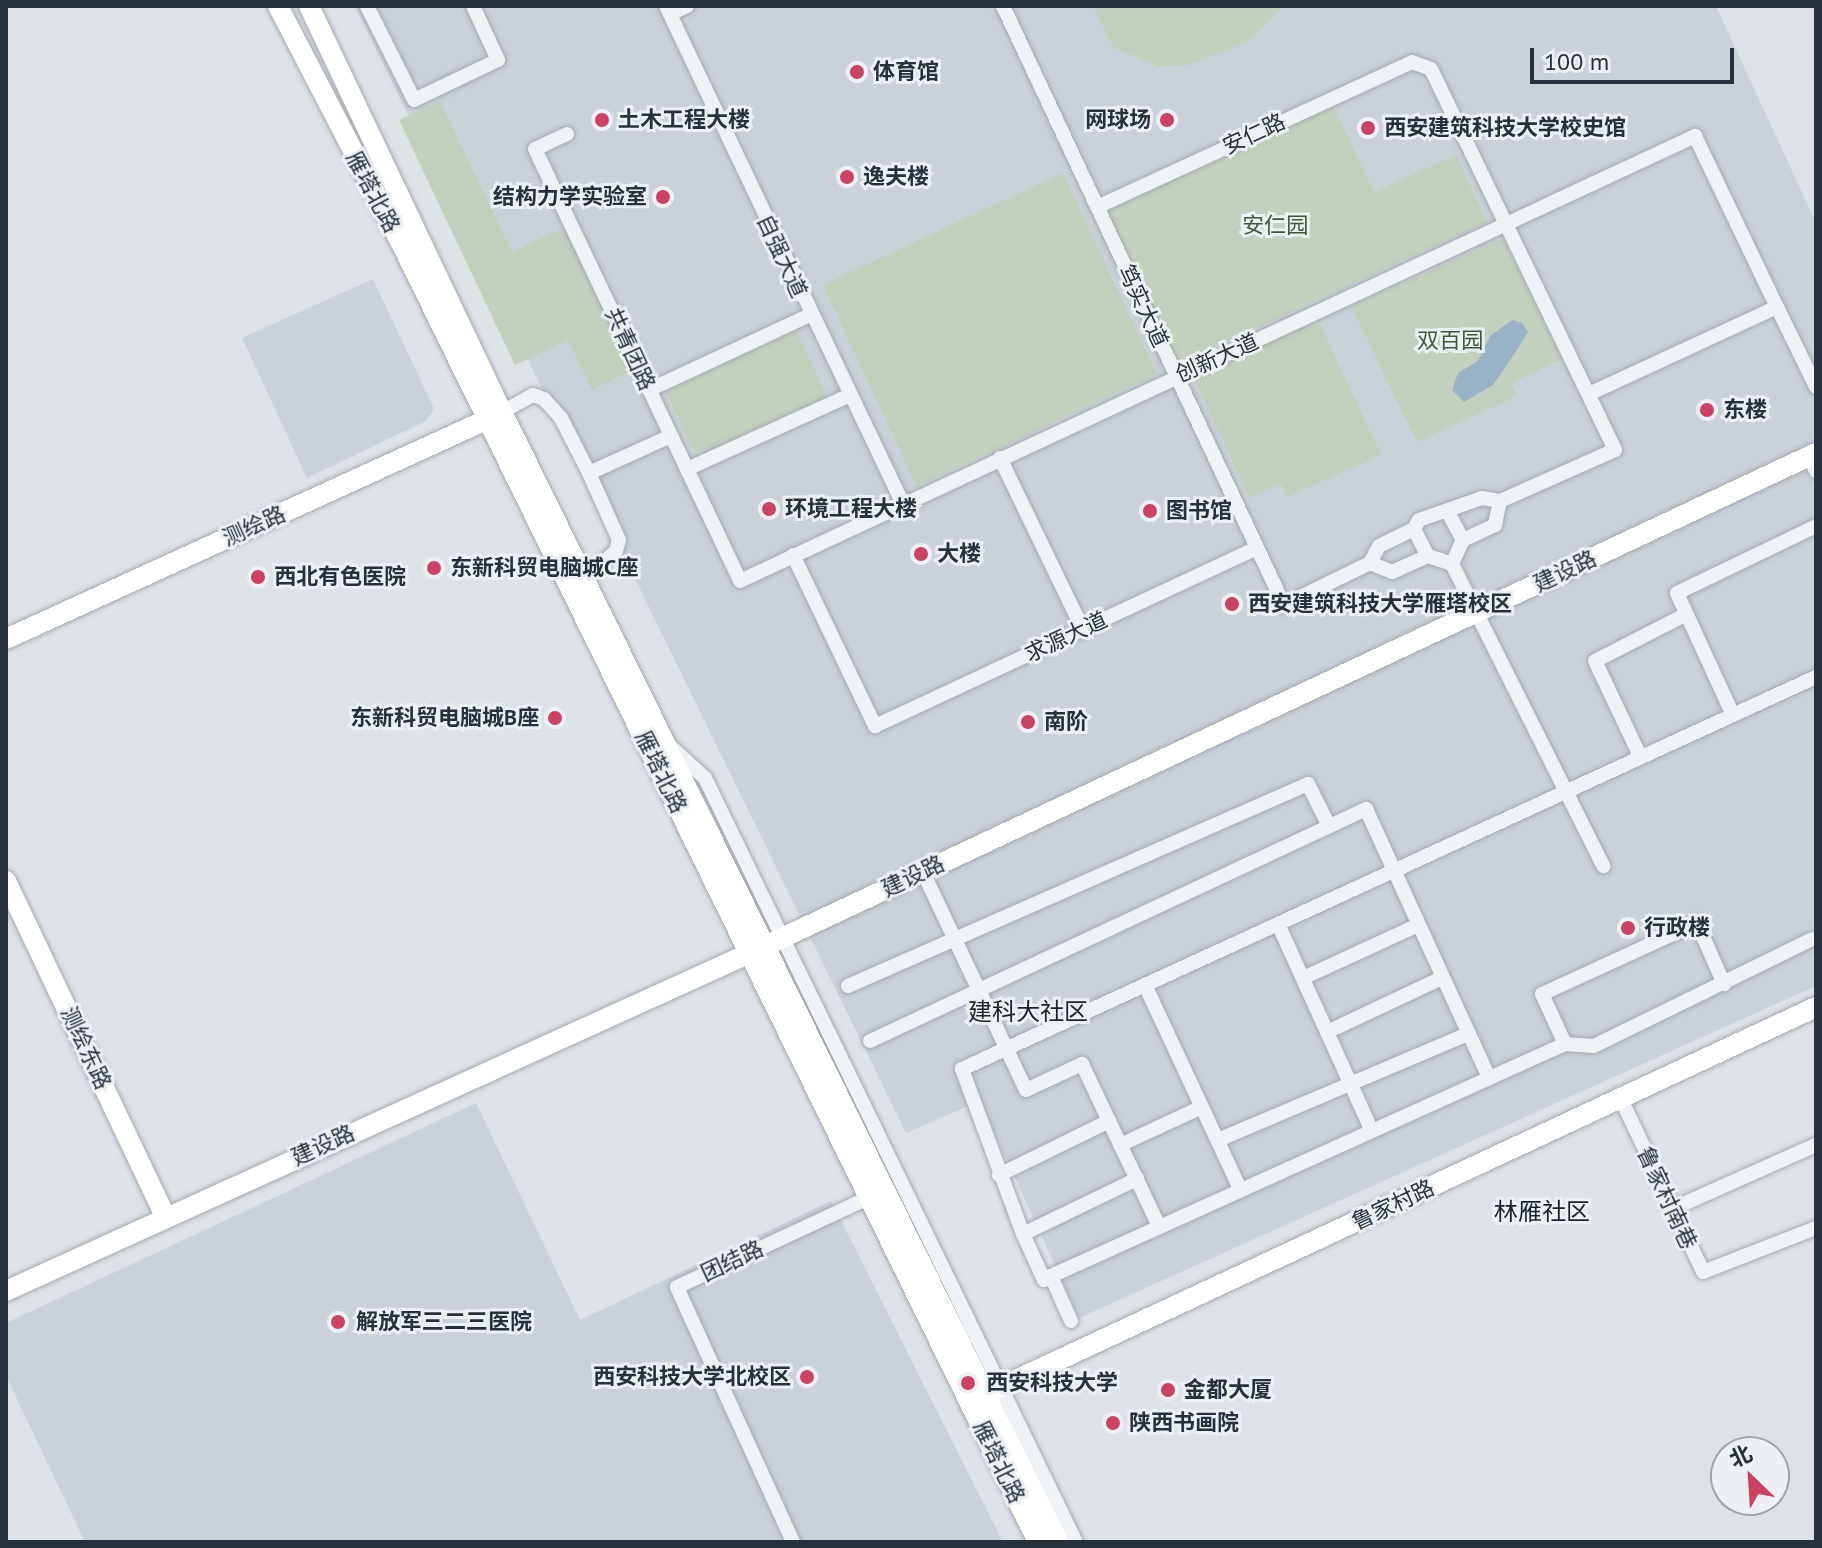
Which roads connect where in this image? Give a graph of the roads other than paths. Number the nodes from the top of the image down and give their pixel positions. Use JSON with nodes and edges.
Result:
{"nodes":[{"id":1,"x":278,"y":6,"type":"edge"},
{"id":2,"x":309,"y":6,"type":"edge"},
{"id":3,"x":367,"y":6,"type":"edge"},
{"id":4,"x":473,"y":6,"type":"edge"},
{"id":5,"x":687,"y":6,"type":"edge"},
{"id":6,"x":1003,"y":6,"type":"edge"},
{"id":7,"x":668,"y":10,"type":"edge"},
{"id":8,"x":567,"y":134,"type":"dead end"},
{"id":9,"x":1097,"y":207,"type":"junction"},
{"id":10,"x":1507,"y":226,"type":"junction"},
{"id":11,"x":1777,"y":307,"type":"junction"},
{"id":12,"x":810,"y":315,"type":"junction"},
{"id":13,"x":1176,"y":376,"type":"junction"},
{"id":14,"x":1816,"y":387,"type":"edge"},
{"id":15,"x":649,"y":390,"type":"junction"},
{"id":16,"x":1589,"y":394,"type":"junction"},
{"id":17,"x":848,"y":396,"type":"junction"},
{"id":18,"x":495,"y":416,"type":"junction"},
{"id":19,"x":671,"y":436,"type":"junction"},
{"id":20,"x":1000,"y":458,"type":"junction"},
{"id":21,"x":1814,"y":460,"type":"edge"},
{"id":22,"x":687,"y":469,"type":"junction"},
{"id":23,"x":589,"y":473,"type":"junction"},
{"id":24,"x":1500,"y":501,"type":"junction"},
{"id":25,"x":903,"y":504,"type":"junction"},
{"id":26,"x":1449,"y":514,"type":"junction"},
{"id":27,"x":1816,"y":526,"type":"edge"},
{"id":28,"x":1414,"y":529,"type":"junction"},
{"id":29,"x":1463,"y":540,"type":"junction"},
{"id":30,"x":1257,"y":548,"type":"junction"},
{"id":31,"x":793,"y":555,"type":"junction"},
{"id":32,"x":1428,"y":556,"type":"junction"},
{"id":33,"x":1370,"y":563,"type":"junction"},
{"id":34,"x":1452,"y":564,"type":"junction"},
{"id":35,"x":586,"y":578,"type":"junction"},
{"id":36,"x":740,"y":581,"type":"joint"},
{"id":37,"x":1478,"y":611,"type":"junction"},
{"id":38,"x":1687,"y":614,"type":"junction"},
{"id":39,"x":1083,"y":630,"type":"junction"},
{"id":40,"x":6,"y":639,"type":"edge"},
{"id":41,"x":1816,"y":677,"type":"edge"},
{"id":42,"x":1733,"y":715,"type":"junction"},
{"id":43,"x":1640,"y":756,"type":"junction"},
{"id":44,"x":1567,"y":790,"type":"junction"},
{"id":45,"x":1329,"y":826,"type":"junction"},
{"id":46,"x":1603,"y":866,"type":"dead end"},
{"id":47,"x":1394,"y":870,"type":"junction"},
{"id":48,"x":923,"y":872,"type":"junction"},
{"id":49,"x":6,"y":881,"type":"edge"},
{"id":50,"x":1278,"y":924,"type":"junction"},
{"id":51,"x":1418,"y":925,"type":"junction"},
{"id":52,"x":1812,"y":939,"type":"dead end"},
{"id":53,"x":955,"y":940,"type":"junction"},
{"id":54,"x":766,"y":945,"type":"junction"},
{"id":55,"x":1303,"y":978,"type":"junction"},
{"id":56,"x":1442,"y":978,"type":"junction"},
{"id":57,"x":1724,"y":984,"type":"junction"},
{"id":58,"x":1145,"y":985,"type":"junction"},
{"id":59,"x":848,"y":986,"type":"dead end"},
{"id":60,"x":978,"y":990,"type":"junction"},
{"id":61,"x":1816,"y":1007,"type":"edge"},
{"id":62,"x":1327,"y":1032,"type":"junction"},
{"id":63,"x":1468,"y":1034,"type":"junction"},
{"id":64,"x":870,"y":1041,"type":"dead end"},
{"id":65,"x":1565,"y":1044,"type":"junction"},
{"id":66,"x":1006,"y":1049,"type":"junction"},
{"id":67,"x":1489,"y":1078,"type":"junction"},
{"id":68,"x":1351,"y":1085,"type":"junction"},
{"id":69,"x":1621,"y":1099,"type":"junction"},
{"id":70,"x":1202,"y":1107,"type":"junction"},
{"id":71,"x":1109,"y":1121,"type":"junction"},
{"id":72,"x":1371,"y":1129,"type":"junction"},
{"id":73,"x":1218,"y":1140,"type":"junction"},
{"id":74,"x":1120,"y":1145,"type":"junction"},
{"id":75,"x":1816,"y":1145,"type":"edge"},
{"id":76,"x":999,"y":1175,"type":"junction"},
{"id":77,"x":1137,"y":1179,"type":"junction"},
{"id":78,"x":1240,"y":1189,"type":"junction"},
{"id":79,"x":868,"y":1198,"type":"junction"},
{"id":80,"x":1672,"y":1209,"type":"junction"},
{"id":81,"x":165,"y":1216,"type":"junction"},
{"id":82,"x":1159,"y":1226,"type":"junction"},
{"id":83,"x":1816,"y":1228,"type":"edge"},
{"id":84,"x":1023,"y":1234,"type":"junction"},
{"id":85,"x":1051,"y":1276,"type":"junction"},
{"id":86,"x":6,"y":1291,"type":"edge"},
{"id":87,"x":1071,"y":1321,"type":"dead end"},
{"id":88,"x":985,"y":1394,"type":"junction"},
{"id":89,"x":793,"y":1542,"type":"edge"},
{"id":90,"x":1038,"y":1542,"type":"edge"},
{"id":91,"x":1058,"y":1542,"type":"edge"},
{"id":92,"x":1076,"y":1542,"type":"edge"}],
"edges":[{"from":1,"to":18,"type":"street","name":"雁塔北路"},
{"from":2,"to":18,"type":"street","name":"雁塔北路"},
{"from":3,"to":4,"type":"street"},
{"from":5,"to":7,"type":"street"},
{"from":6,"to":9,"type":"street","name":"笃实大道"},
{"from":7,"to":12,"type":"street","name":"自强大道"},
{"from":8,"to":15,"type":"street","name":"共青团路"},
{"from":9,"to":10,"type":"street","name":"安仁路"},
{"from":9,"to":13,"type":"street","name":"笃实大道"},
{"from":10,"to":11,"type":"street","name":"创新大道"},
{"from":10,"to":13,"type":"street","name":"创新大道"},
{"from":10,"to":16,"type":"street"},
{"from":11,"to":14,"type":"street"},
{"from":11,"to":16,"type":"street"},
{"from":12,"to":15,"type":"street"},
{"from":12,"to":17,"type":"street","name":"自强大道"},
{"from":13,"to":20,"type":"street","name":"创新大道"},
{"from":13,"to":30,"type":"street","name":"笃实大道"},
{"from":15,"to":19,"type":"street","name":"共青团路"},
{"from":16,"to":24,"type":"street"},
{"from":17,"to":22,"type":"street"},
{"from":17,"to":25,"type":"street","name":"自强大道"},
{"from":18,"to":23,"type":"street"},
{"from":18,"to":35,"type":"street","name":"雁塔北路"},
{"from":18,"to":40,"type":"street","name":"测绘路"},
{"from":18,"to":54,"type":"street","name":"雁塔北路"},
{"from":19,"to":22,"type":"street","name":"共青团路"},
{"from":19,"to":23,"type":"street"},
{"from":20,"to":25,"type":"street","name":"创新大道"},
{"from":20,"to":39,"type":"street"},
{"from":21,"to":37,"type":"street","name":"建设路"},
{"from":22,"to":36,"type":"street","name":"共青团路"},
{"from":23,"to":35,"type":"street"},
{"from":24,"to":26,"type":"street"},
{"from":24,"to":29,"type":"street"},
{"from":25,"to":31,"type":"street","name":"创新大道"},
{"from":26,"to":28,"type":"street"},
{"from":26,"to":29,"type":"street"},
{"from":27,"to":38,"type":"street"},
{"from":28,"to":32,"type":"street"},
{"from":28,"to":33,"type":"street"},
{"from":29,"to":34,"type":"street"},
{"from":30,"to":33,"type":"street","name":"笃实大道"},
{"from":30,"to":39,"type":"street","name":"求源大道"},
{"from":31,"to":36,"type":"street","name":"创新大道"},
{"from":31,"to":39,"type":"street","name":"求源大道"},
{"from":32,"to":33,"type":"street"},
{"from":32,"to":34,"type":"street"},
{"from":34,"to":37,"type":"street"},
{"from":35,"to":54,"type":"street","name":"雁塔北路"},
{"from":37,"to":44,"type":"street"},
{"from":37,"to":48,"type":"street","name":"建设路"},
{"from":38,"to":42,"type":"street"},
{"from":38,"to":43,"type":"street"},
{"from":41,"to":42,"type":"street"},
{"from":42,"to":43,"type":"street"},
{"from":43,"to":44,"type":"street"},
{"from":44,"to":46,"type":"street"},
{"from":44,"to":47,"type":"street"},
{"from":45,"to":47,"type":"street"},
{"from":45,"to":53,"type":"street"},
{"from":45,"to":60,"type":"street"},
{"from":47,"to":50,"type":"street"},
{"from":47,"to":51,"type":"street"},
{"from":48,"to":53,"type":"street"},
{"from":48,"to":54,"type":"street","name":"建设路"},
{"from":49,"to":81,"type":"street","name":"测绘东路"},
{"from":50,"to":55,"type":"street"},
{"from":50,"to":58,"type":"street"},
{"from":51,"to":55,"type":"street"},
{"from":51,"to":56,"type":"street"},
{"from":52,"to":57,"type":"street"},
{"from":53,"to":59,"type":"street"},
{"from":53,"to":60,"type":"street"},
{"from":54,"to":79,"type":"street","name":"雁塔北路"},
{"from":54,"to":81,"type":"street","name":"建设路"},
{"from":54,"to":88,"type":"street","name":"雁塔北路"},
{"from":55,"to":62,"type":"street"},
{"from":56,"to":62,"type":"street"},
{"from":56,"to":63,"type":"street"},
{"from":57,"to":65,"type":"street"},
{"from":57,"to":65,"type":"street"},
{"from":58,"to":66,"type":"street"},
{"from":58,"to":70,"type":"street"},
{"from":60,"to":64,"type":"street"},
{"from":60,"to":66,"type":"street"},
{"from":61,"to":69,"type":"street","name":"鲁家村路"},
{"from":62,"to":68,"type":"street"},
{"from":63,"to":67,"type":"street"},
{"from":63,"to":68,"type":"street"},
{"from":65,"to":67,"type":"street"},
{"from":66,"to":71,"type":"street"},
{"from":66,"to":76,"type":"street"},
{"from":67,"to":72,"type":"street"},
{"from":68,"to":72,"type":"street"},
{"from":68,"to":73,"type":"street"},
{"from":69,"to":80,"type":"street","name":"鲁家村南巷"},
{"from":69,"to":88,"type":"street","name":"鲁家村路"},
{"from":70,"to":73,"type":"street"},
{"from":70,"to":74,"type":"street"},
{"from":71,"to":74,"type":"street"},
{"from":71,"to":76,"type":"street"},
{"from":72,"to":78,"type":"street"},
{"from":73,"to":78,"type":"street"},
{"from":74,"to":77,"type":"street"},
{"from":75,"to":80,"type":"street"},
{"from":76,"to":84,"type":"street"},
{"from":77,"to":82,"type":"street"},
{"from":77,"to":84,"type":"street"},
{"from":78,"to":82,"type":"street"},
{"from":79,"to":88,"type":"street","name":"雁塔北路"},
{"from":79,"to":89,"type":"street","name":"团结路"},
{"from":80,"to":83,"type":"street","name":"鲁家村南巷"},
{"from":81,"to":86,"type":"street","name":"建设路"},
{"from":82,"to":85,"type":"street"},
{"from":84,"to":85,"type":"street"},
{"from":85,"to":87,"type":"street"},
{"from":88,"to":90,"type":"street","name":"雁塔北路"},
{"from":88,"to":91,"type":"street","name":"雁塔北路"},
{"from":88,"to":92,"type":"street"}]}
